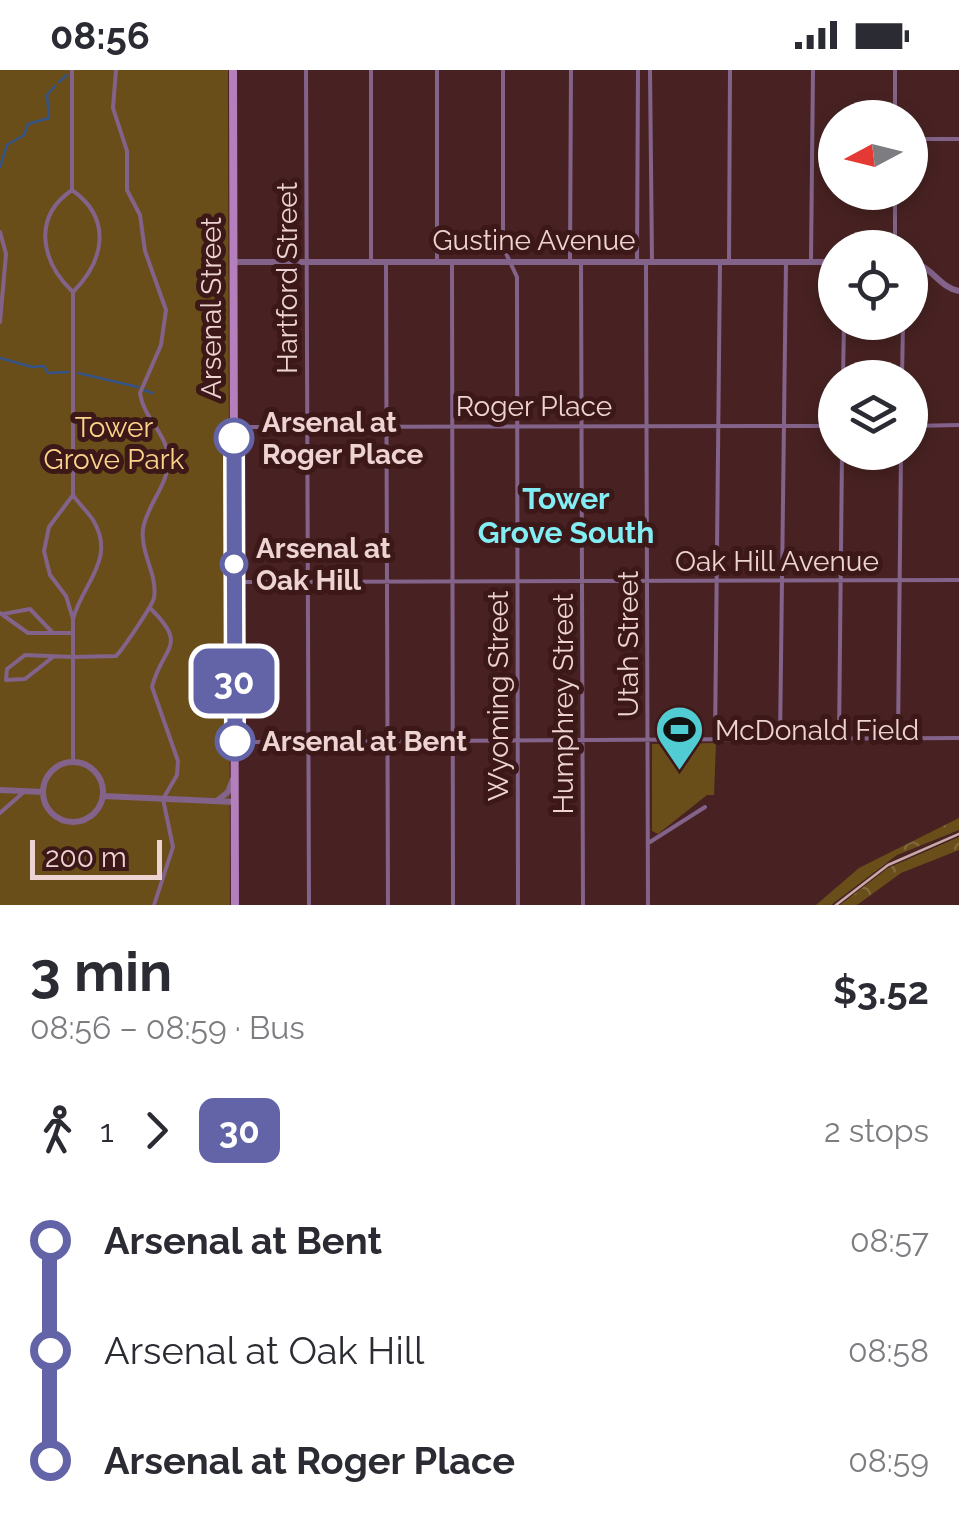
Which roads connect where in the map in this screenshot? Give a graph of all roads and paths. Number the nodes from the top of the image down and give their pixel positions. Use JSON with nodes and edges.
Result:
{"nodes":[{"id":1,"x":72,"y":70,"type":"edge"},
{"id":2,"x":116,"y":70,"type":"edge"},
{"id":3,"x":233,"y":70,"type":"edge"},
{"id":4,"x":306,"y":70,"type":"edge"},
{"id":5,"x":371,"y":70,"type":"edge"},
{"id":6,"x":438,"y":70,"type":"edge"},
{"id":7,"x":503,"y":70,"type":"edge"},
{"id":8,"x":571,"y":70,"type":"edge"},
{"id":9,"x":638,"y":70,"type":"edge"},
{"id":10,"x":650,"y":70,"type":"edge"},
{"id":11,"x":730,"y":70,"type":"edge"},
{"id":12,"x":813,"y":70,"type":"edge"},
{"id":13,"x":895,"y":70,"type":"edge"},
{"id":14,"x":895,"y":100,"type":"edge"},
{"id":15,"x":928,"y":138,"type":"edge"},
{"id":16,"x":959,"y":138,"type":"edge"},
{"id":17,"x":72,"y":190,"type":"junction"},
{"id":18,"x":0,"y":232,"type":"edge"},
{"id":19,"x":234,"y":262,"type":"junction"},
{"id":20,"x":306,"y":262,"type":"junction"},
{"id":21,"x":371,"y":262,"type":"junction"},
{"id":22,"x":386,"y":262,"type":"junction"},
{"id":23,"x":437,"y":262,"type":"junction"},
{"id":24,"x":452,"y":262,"type":"junction"},
{"id":25,"x":510,"y":262,"type":"junction"},
{"id":26,"x":570,"y":262,"type":"junction"},
{"id":27,"x":581,"y":262,"type":"junction"},
{"id":28,"x":636,"y":262,"type":"junction"},
{"id":29,"x":649,"y":262,"type":"junction"},
{"id":30,"x":724,"y":262,"type":"junction"},
{"id":31,"x":786,"y":262,"type":"junction"},
{"id":32,"x":812,"y":262,"type":"junction"},
{"id":33,"x":818,"y":262,"type":"edge"},
{"id":34,"x":928,"y":269,"type":"edge"},
{"id":35,"x":959,"y":291,"type":"edge"},
{"id":36,"x":73,"y":292,"type":"junction"},
{"id":37,"x":0,"y":322,"type":"edge"},
{"id":38,"x":959,"y":425,"type":"edge"},
{"id":39,"x":234,"y":426,"type":"junction"},
{"id":40,"x":307,"y":426,"type":"junction"},
{"id":41,"x":387,"y":426,"type":"junction"},
{"id":42,"x":452,"y":426,"type":"junction"},
{"id":43,"x":517,"y":426,"type":"junction"},
{"id":44,"x":581,"y":426,"type":"junction"},
{"id":45,"x":647,"y":426,"type":"junction"},
{"id":46,"x":718,"y":426,"type":"junction"},
{"id":47,"x":783,"y":426,"type":"junction"},
{"id":48,"x":818,"y":426,"type":"edge"},
{"id":49,"x":928,"y":426,"type":"edge"},
{"id":50,"x":842,"y":470,"type":"edge"},
{"id":51,"x":901,"y":470,"type":"edge"},
{"id":52,"x":73,"y":494,"type":"junction"},
{"id":53,"x":841,"y":580,"type":"junction"},
{"id":54,"x":900,"y":580,"type":"junction"},
{"id":55,"x":959,"y":580,"type":"edge"},
{"id":56,"x":307,"y":581,"type":"junction"},
{"id":57,"x":388,"y":581,"type":"junction"},
{"id":58,"x":518,"y":581,"type":"junction"},
{"id":59,"x":582,"y":581,"type":"junction"},
{"id":60,"x":716,"y":581,"type":"junction"},
{"id":61,"x":782,"y":581,"type":"junction"},
{"id":62,"x":234,"y":582,"type":"junction"},
{"id":63,"x":453,"y":582,"type":"junction"},
{"id":64,"x":648,"y":582,"type":"junction"},
{"id":65,"x":82,"y":594,"type":"junction"},
{"id":66,"x":66,"y":596,"type":"junction"},
{"id":67,"x":22,"y":608,"type":"junction"},
{"id":68,"x":150,"y":608,"type":"junction"},
{"id":69,"x":2,"y":613,"type":"edge"},
{"id":70,"x":73,"y":619,"type":"junction"},
{"id":71,"x":16,"y":625,"type":"junction"},
{"id":72,"x":52,"y":633,"type":"junction"},
{"id":73,"x":73,"y":633,"type":"junction"},
{"id":74,"x":53,"y":657,"type":"junction"},
{"id":75,"x":73,"y":658,"type":"junction"},
{"id":76,"x":959,"y":738,"type":"edge"},
{"id":77,"x":582,"y":740,"type":"junction"},
{"id":78,"x":715,"y":740,"type":"junction"},
{"id":79,"x":780,"y":740,"type":"junction"},
{"id":80,"x":838,"y":740,"type":"junction"},
{"id":81,"x":898,"y":740,"type":"junction"},
{"id":82,"x":518,"y":741,"type":"junction"},
{"id":83,"x":648,"y":741,"type":"junction"},
{"id":84,"x":235,"y":742,"type":"junction"},
{"id":85,"x":308,"y":742,"type":"junction"},
{"id":86,"x":388,"y":742,"type":"junction"},
{"id":87,"x":453,"y":742,"type":"junction"},
{"id":88,"x":73,"y":762,"type":"junction"},
{"id":89,"x":235,"y":774,"type":"junction"},
{"id":90,"x":0,"y":790,"type":"edge"},
{"id":91,"x":25,"y":791,"type":"junction"},
{"id":92,"x":43,"y":792,"type":"junction"},
{"id":93,"x":103,"y":796,"type":"junction"},
{"id":94,"x":163,"y":799,"type":"junction"},
{"id":95,"x":212,"y":802,"type":"junction"},
{"id":96,"x":235,"y":802,"type":"junction"},
{"id":97,"x":705,"y":807,"type":"dead end"},
{"id":98,"x":0,"y":813,"type":"edge"},
{"id":99,"x":234,"y":821,"type":"junction"},
{"id":100,"x":650,"y":842,"type":"junction"},
{"id":101,"x":651,"y":903,"type":"edge"},
{"id":102,"x":154,"y":905,"type":"edge"},
{"id":103,"x":235,"y":905,"type":"edge"},
{"id":104,"x":308,"y":905,"type":"edge"},
{"id":105,"x":388,"y":905,"type":"edge"},
{"id":106,"x":453,"y":905,"type":"edge"},
{"id":107,"x":518,"y":905,"type":"edge"},
{"id":108,"x":583,"y":905,"type":"edge"}],
"edges":[{"from":1,"to":17,"type":"street"},
{"from":2,"to":68,"type":"street"},
{"from":3,"to":19,"type":"main road","name":"Arsenal Street"},
{"from":4,"to":20,"type":"street","name":"Hartford Street"},
{"from":5,"to":21,"type":"street"},
{"from":6,"to":23,"type":"street"},
{"from":7,"to":25,"type":"street","name":"Wyoming Street"},
{"from":8,"to":26,"type":"street"},
{"from":9,"to":28,"type":"street"},
{"from":10,"to":29,"type":"street","name":"Utah Street"},
{"from":11,"to":30,"type":"street"},
{"from":12,"to":32,"type":"street"},
{"from":13,"to":14,"type":"street"},
{"from":15,"to":16,"type":"street"},
{"from":17,"to":36,"type":"street"},
{"from":17,"to":36,"type":"street"},
{"from":18,"to":37,"type":"street"},
{"from":19,"to":20,"type":"street","name":"Gustine Avenue"},
{"from":19,"to":39,"type":"main road","name":"Arsenal Street"},
{"from":20,"to":21,"type":"street","name":"Gustine Avenue"},
{"from":20,"to":40,"type":"street","name":"Hartford Street"},
{"from":21,"to":22,"type":"street","name":"Gustine Avenue"},
{"from":22,"to":23,"type":"street","name":"Gustine Avenue"},
{"from":22,"to":41,"type":"street"},
{"from":23,"to":24,"type":"street","name":"Gustine Avenue"},
{"from":24,"to":25,"type":"street","name":"Gustine Avenue"},
{"from":24,"to":42,"type":"street"},
{"from":25,"to":26,"type":"street","name":"Gustine Avenue"},
{"from":25,"to":43,"type":"street","name":"Wyoming Street"},
{"from":26,"to":27,"type":"street","name":"Gustine Avenue"},
{"from":27,"to":28,"type":"street","name":"Gustine Avenue"},
{"from":27,"to":44,"type":"street","name":"Humphrey Street"},
{"from":28,"to":29,"type":"street","name":"Gustine Avenue"},
{"from":29,"to":30,"type":"street","name":"Gustine Avenue"},
{"from":29,"to":45,"type":"street","name":"Utah Street"},
{"from":30,"to":31,"type":"street","name":"Gustine Avenue"},
{"from":30,"to":46,"type":"street"},
{"from":31,"to":32,"type":"street","name":"Gustine Avenue"},
{"from":31,"to":47,"type":"street"},
{"from":32,"to":33,"type":"street","name":"Gustine Avenue"},
{"from":34,"to":35,"type":"street"},
{"from":36,"to":52,"type":"street"},
{"from":38,"to":49,"type":"street"},
{"from":39,"to":40,"type":"street","name":"Roger Place"},
{"from":39,"to":62,"type":"main road","name":"Arsenal Street"},
{"from":40,"to":41,"type":"street","name":"Roger Place"},
{"from":40,"to":56,"type":"street","name":"Hartford Street"},
{"from":41,"to":42,"type":"street","name":"Roger Place"},
{"from":41,"to":57,"type":"street"},
{"from":42,"to":43,"type":"street","name":"Roger Place"},
{"from":42,"to":63,"type":"street"},
{"from":43,"to":44,"type":"street","name":"Roger Place"},
{"from":43,"to":58,"type":"street","name":"Wyoming Street"},
{"from":44,"to":45,"type":"street","name":"Roger Place"},
{"from":44,"to":59,"type":"street","name":"Humphrey Street"},
{"from":45,"to":46,"type":"street","name":"Roger Place"},
{"from":45,"to":64,"type":"street","name":"Utah Street"},
{"from":46,"to":47,"type":"street","name":"Roger Place"},
{"from":46,"to":60,"type":"street"},
{"from":47,"to":48,"type":"street","name":"Roger Place"},
{"from":47,"to":61,"type":"street"},
{"from":50,"to":53,"type":"street"},
{"from":51,"to":54,"type":"street"},
{"from":52,"to":65,"type":"street"},
{"from":52,"to":66,"type":"street"},
{"from":53,"to":54,"type":"street","name":"Oak Hill Avenue"},
{"from":53,"to":61,"type":"street","name":"Oak Hill Avenue"},
{"from":53,"to":80,"type":"street"},
{"from":54,"to":55,"type":"street","name":"Oak Hill Avenue"},
{"from":54,"to":81,"type":"street"},
{"from":56,"to":57,"type":"street","name":"Oak Hill Avenue"},
{"from":56,"to":62,"type":"street","name":"Oak Hill Avenue"},
{"from":56,"to":85,"type":"street","name":"Hartford Street"},
{"from":57,"to":63,"type":"street","name":"Oak Hill Avenue"},
{"from":57,"to":86,"type":"street"},
{"from":58,"to":59,"type":"street","name":"Oak Hill Avenue"},
{"from":58,"to":63,"type":"street","name":"Oak Hill Avenue"},
{"from":58,"to":82,"type":"street","name":"Wyoming Street"},
{"from":59,"to":64,"type":"street","name":"Oak Hill Avenue"},
{"from":59,"to":77,"type":"street","name":"Humphrey Street"},
{"from":60,"to":61,"type":"street","name":"Oak Hill Avenue"},
{"from":60,"to":64,"type":"street","name":"Oak Hill Avenue"},
{"from":60,"to":78,"type":"street"},
{"from":61,"to":79,"type":"street"},
{"from":62,"to":84,"type":"main road","name":"Arsenal Street"},
{"from":63,"to":87,"type":"street"},
{"from":64,"to":83,"type":"street","name":"Utah Street"},
{"from":65,"to":66,"type":"street"},
{"from":65,"to":70,"type":"street"},
{"from":66,"to":70,"type":"street"},
{"from":67,"to":69,"type":"street"},
{"from":67,"to":71,"type":"street"},
{"from":67,"to":72,"type":"street"},
{"from":68,"to":75,"type":"street"},
{"from":68,"to":94,"type":"street"},
{"from":69,"to":71,"type":"street"},
{"from":70,"to":73,"type":"street"},
{"from":71,"to":72,"type":"street"},
{"from":72,"to":73,"type":"street"},
{"from":73,"to":75,"type":"street"},
{"from":74,"to":74,"type":"street"},
{"from":74,"to":75,"type":"street"},
{"from":75,"to":88,"type":"street"},
{"from":76,"to":81,"type":"street"},
{"from":77,"to":82,"type":"street"},
{"from":77,"to":83,"type":"street"},
{"from":77,"to":108,"type":"street","name":"Humphrey Street"},
{"from":78,"to":79,"type":"street"},
{"from":78,"to":83,"type":"street"},
{"from":79,"to":80,"type":"street"},
{"from":80,"to":81,"type":"street"},
{"from":82,"to":87,"type":"street"},
{"from":82,"to":107,"type":"street","name":"Wyoming Street"},
{"from":83,"to":100,"type":"street","name":"Utah Street"},
{"from":84,"to":85,"type":"street"},
{"from":84,"to":89,"type":"main road","name":"Arsenal Street"},
{"from":85,"to":86,"type":"street"},
{"from":85,"to":104,"type":"street","name":"Hartford Street"},
{"from":86,"to":87,"type":"street"},
{"from":86,"to":105,"type":"street"},
{"from":87,"to":106,"type":"street"},
{"from":88,"to":92,"type":"street"},
{"from":88,"to":93,"type":"street"},
{"from":89,"to":95,"type":"street"},
{"from":89,"to":96,"type":"main road","name":"Arsenal Street"},
{"from":90,"to":91,"type":"street"},
{"from":91,"to":92,"type":"street"},
{"from":91,"to":98,"type":"street"},
{"from":92,"to":93,"type":"street"},
{"from":93,"to":94,"type":"street"},
{"from":94,"to":95,"type":"street"},
{"from":94,"to":102,"type":"street"},
{"from":95,"to":96,"type":"street"},
{"from":95,"to":99,"type":"street"},
{"from":96,"to":99,"type":"main road","name":"Arsenal Street"},
{"from":97,"to":100,"type":"street"},
{"from":99,"to":103,"type":"main road","name":"Arsenal Street"},
{"from":100,"to":101,"type":"street","name":"Utah Street"}]}
